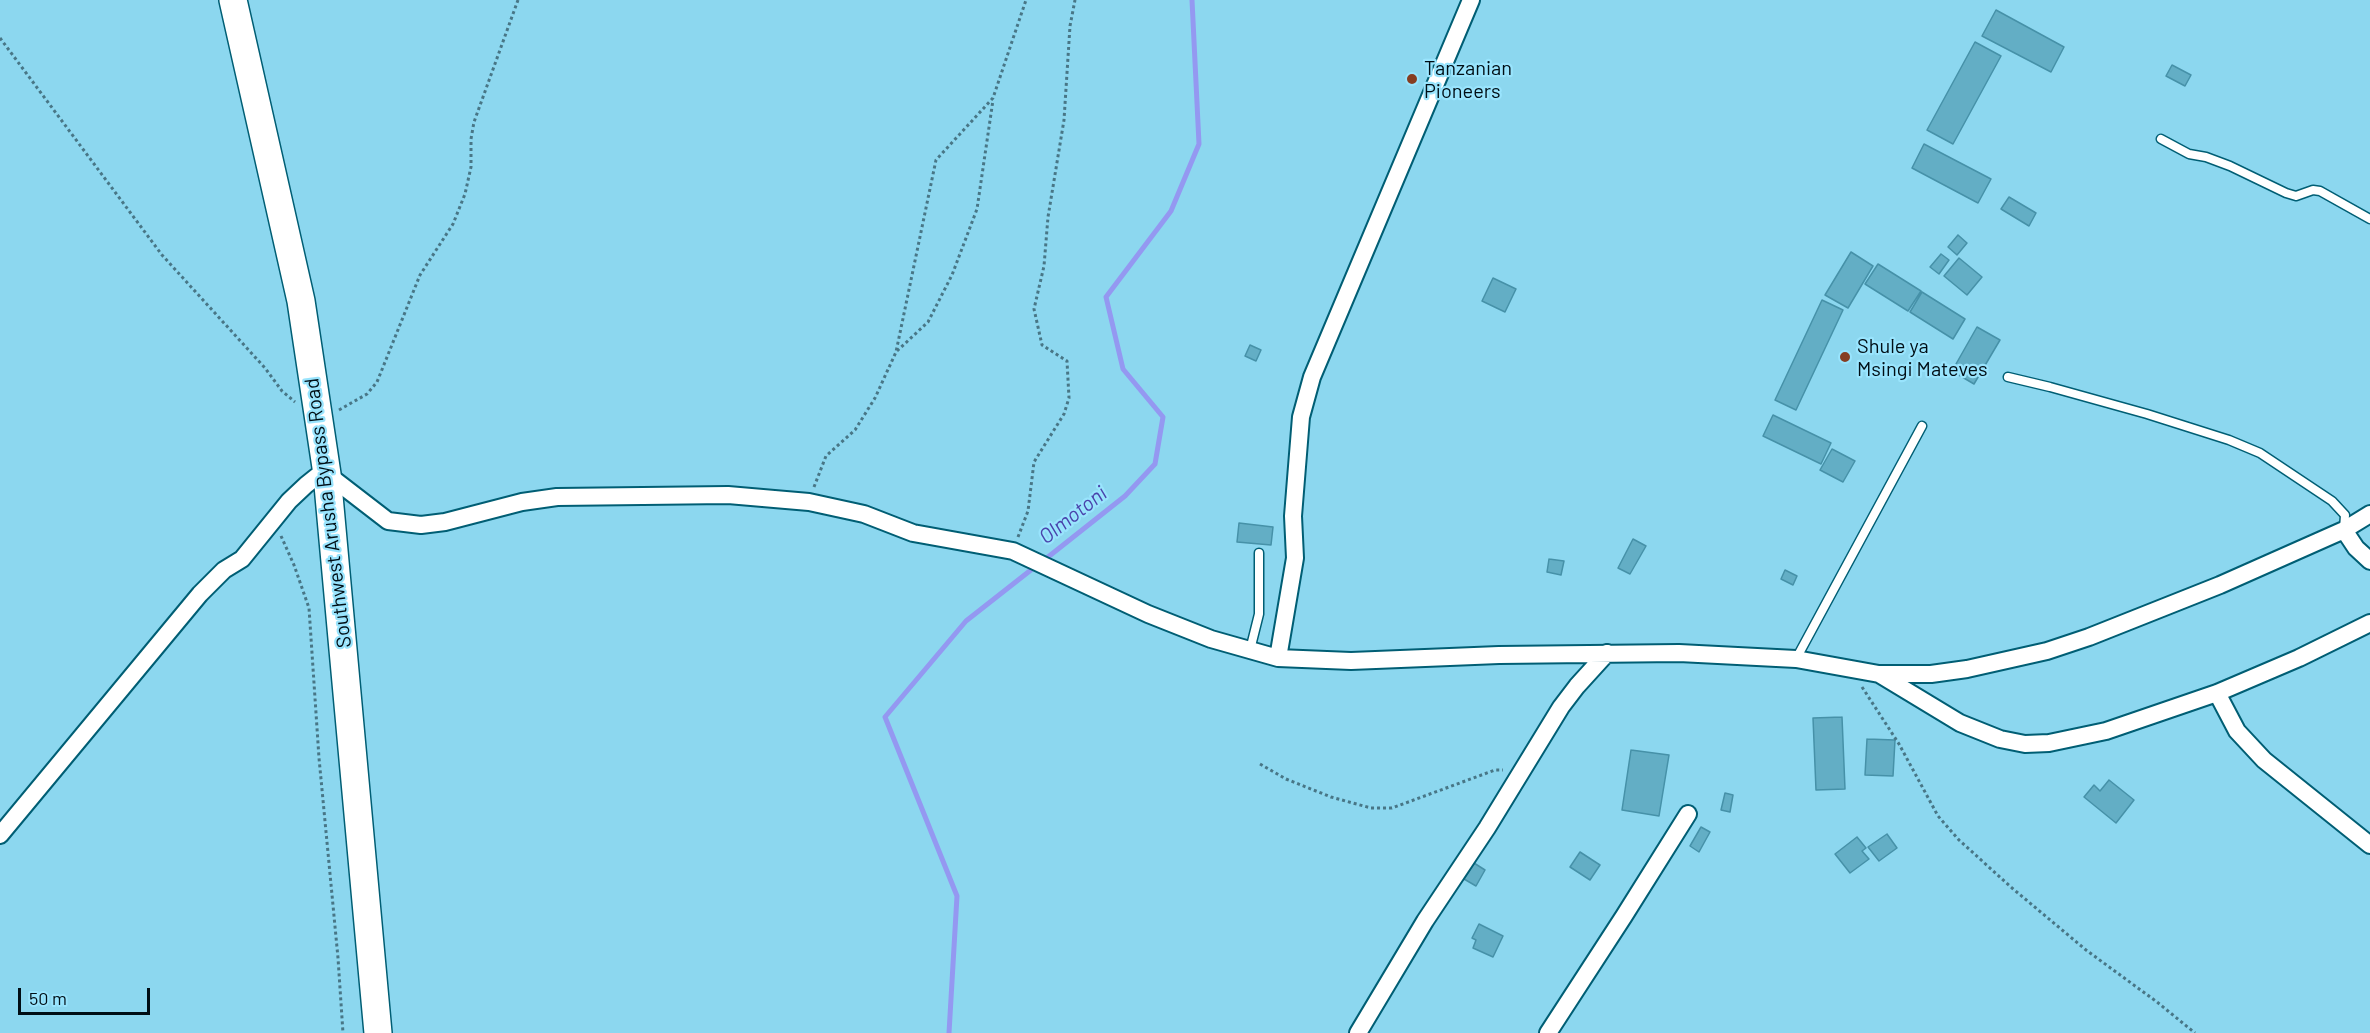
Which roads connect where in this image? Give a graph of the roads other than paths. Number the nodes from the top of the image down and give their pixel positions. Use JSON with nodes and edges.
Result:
{"nodes":[{"id":1,"x":233,"y":0,"type":"edge"},
{"id":2,"x":1471,"y":0,"type":"edge"},
{"id":3,"x":2161,"y":139,"type":"dead end"},
{"id":4,"x":2370,"y":219,"type":"edge"},
{"id":5,"x":2008,"y":377,"type":"dead end"},
{"id":6,"x":1922,"y":426,"type":"dead end"},
{"id":7,"x":327,"y":474,"type":"junction"},
{"id":8,"x":2370,"y":514,"type":"edge"},
{"id":9,"x":2344,"y":530,"type":"junction"},
{"id":10,"x":1259,"y":553,"type":"dead end"},
{"id":11,"x":2370,"y":561,"type":"edge"},
{"id":12,"x":2370,"y":622,"type":"edge"},
{"id":13,"x":1250,"y":651,"type":"junction"},
{"id":14,"x":1607,"y":653,"type":"junction"},
{"id":15,"x":1278,"y":658,"type":"junction"},
{"id":16,"x":1796,"y":658,"type":"junction"},
{"id":17,"x":1879,"y":674,"type":"junction"},
{"id":18,"x":2217,"y":693,"type":"junction"},
{"id":19,"x":1688,"y":814,"type":"dead end"},
{"id":20,"x":0,"y":835,"type":"edge"},
{"id":21,"x":2370,"y":845,"type":"edge"},
{"id":22,"x":378,"y":1033,"type":"edge"},
{"id":23,"x":1358,"y":1033,"type":"edge"},
{"id":24,"x":1548,"y":1033,"type":"edge"}],
"edges":[{"from":1,"to":7,"type":"main road","name":"Southwest Arusha Bypass Road"},
{"from":2,"to":15,"type":"street"},
{"from":3,"to":4,"type":"lane"},
{"from":5,"to":9,"type":"lane"},
{"from":6,"to":16,"type":"lane"},
{"from":7,"to":13,"type":"street"},
{"from":7,"to":20,"type":"street"},
{"from":7,"to":22,"type":"main road","name":"Southwest Arusha Bypass Road"},
{"from":8,"to":9,"type":"street"},
{"from":9,"to":11,"type":"street"},
{"from":9,"to":17,"type":"street"},
{"from":10,"to":13,"type":"lane"},
{"from":12,"to":18,"type":"street"},
{"from":13,"to":15,"type":"street"},
{"from":14,"to":15,"type":"street"},
{"from":14,"to":16,"type":"street"},
{"from":14,"to":23,"type":"street"},
{"from":16,"to":17,"type":"street"},
{"from":17,"to":18,"type":"street"},
{"from":18,"to":21,"type":"street"},
{"from":19,"to":24,"type":"street"}]}
